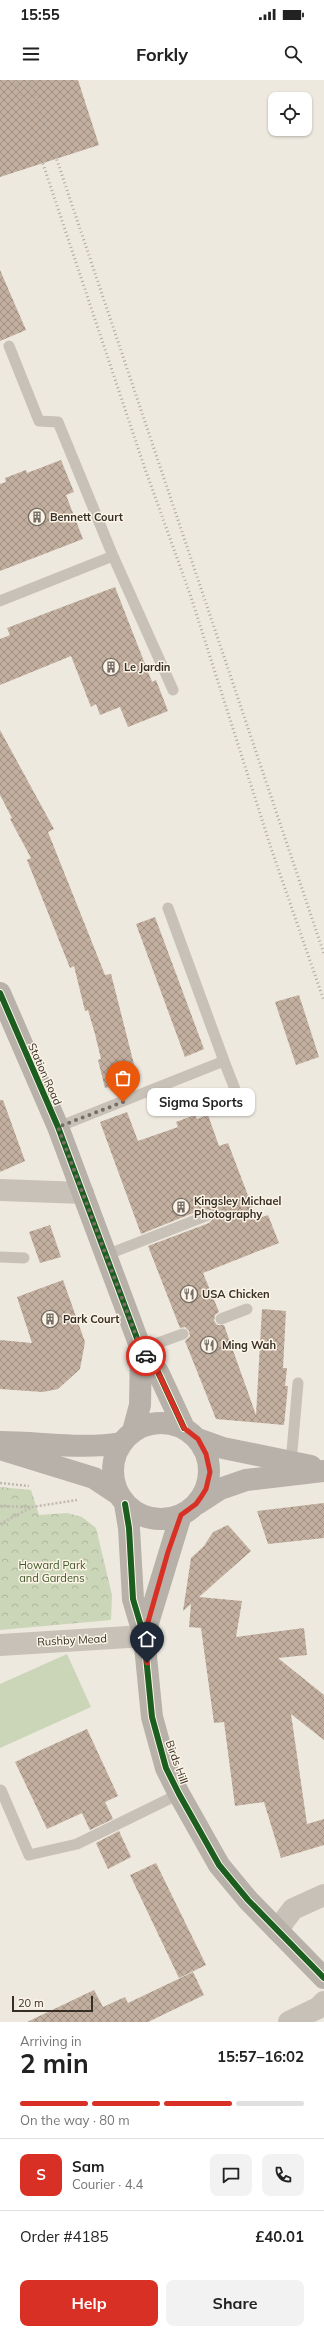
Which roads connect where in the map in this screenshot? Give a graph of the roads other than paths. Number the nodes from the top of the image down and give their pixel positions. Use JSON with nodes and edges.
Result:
{"nodes":[{"id":1,"x":9,"y":346,"type":"dead end"},
{"id":2,"x":113,"y":556,"type":"junction"},
{"id":3,"x":0,"y":602,"type":"edge"},
{"id":4,"x":173,"y":690,"type":"dead end"},
{"id":5,"x":168,"y":908,"type":"dead end"},
{"id":6,"x":0,"y":993,"type":"edge"},
{"id":7,"x":5,"y":1022,"type":"edge"},
{"id":8,"x":224,"y":1061,"type":"junction"},
{"id":9,"x":243,"y":1110,"type":"dead end"},
{"id":10,"x":58,"y":1127,"type":"junction"},
{"id":11,"x":0,"y":1190,"type":"edge"},
{"id":12,"x":83,"y":1193,"type":"junction"},
{"id":13,"x":206,"y":1216,"type":"dead end"},
{"id":14,"x":106,"y":1255,"type":"junction"},
{"id":15,"x":0,"y":1256,"type":"edge"},
{"id":16,"x":24,"y":1258,"type":"dead end"},
{"id":17,"x":246,"y":1309,"type":"dead end"},
{"id":18,"x":221,"y":1319,"type":"dead end"},
{"id":19,"x":183,"y":1334,"type":"dead end"},
{"id":20,"x":141,"y":1349,"type":"junction"},
{"id":21,"x":298,"y":1383,"type":"dead end"},
{"id":22,"x":191,"y":1433,"type":"junction"},
{"id":23,"x":127,"y":1437,"type":"junction"},
{"id":24,"x":0,"y":1442,"type":"edge"},
{"id":25,"x":0,"y":1449,"type":"edge"},
{"id":26,"x":291,"y":1462,"type":"junction"},
{"id":27,"x":324,"y":1470,"type":"edge"},
{"id":28,"x":122,"y":1499,"type":"junction"},
{"id":29,"x":188,"y":1510,"type":"junction"},
{"id":30,"x":144,"y":1636,"type":"junction"},
{"id":31,"x":0,"y":1645,"type":"edge"},
{"id":32,"x":1,"y":1790,"type":"dead end"},
{"id":33,"x":179,"y":1794,"type":"junction"},
{"id":34,"x":324,"y":1895,"type":"edge"},
{"id":35,"x":277,"y":1930,"type":"junction"},
{"id":36,"x":324,"y":1978,"type":"edge"},
{"id":37,"x":324,"y":2002,"type":"edge"},
{"id":38,"x":289,"y":2022,"type":"edge"}],
"edges":[{"from":1,"to":2,"type":"lane"},
{"from":2,"to":3,"type":"lane"},
{"from":2,"to":4,"type":"lane"},
{"from":5,"to":8,"type":"lane"},
{"from":6,"to":7,"type":"street","name":"Station Road"},
{"from":7,"to":10,"type":"street","name":"Station Road"},
{"from":8,"to":9,"type":"lane"},
{"from":8,"to":10,"type":"lane"},
{"from":10,"to":12,"type":"street","name":"Station Road"},
{"from":11,"to":12,"type":"street"},
{"from":12,"to":14,"type":"street","name":"Station Road"},
{"from":13,"to":14,"type":"lane"},
{"from":14,"to":20,"type":"street","name":"Station Road"},
{"from":15,"to":16,"type":"lane"},
{"from":17,"to":18,"type":"lane"},
{"from":19,"to":20,"type":"lane"},
{"from":20,"to":22,"type":"street","name":"Station Road"},
{"from":20,"to":23,"type":"street","name":"Station Road"},
{"from":21,"to":26,"type":"lane"},
{"from":22,"to":23,"type":"street"},
{"from":22,"to":26,"type":"street"},
{"from":22,"to":29,"type":"street"},
{"from":23,"to":24,"type":"street"},
{"from":23,"to":28,"type":"street"},
{"from":25,"to":28,"type":"street"},
{"from":26,"to":27,"type":"street"},
{"from":27,"to":29,"type":"street"},
{"from":28,"to":29,"type":"street"},
{"from":28,"to":30,"type":"street","name":"Birds Hill"},
{"from":29,"to":30,"type":"street","name":"Birds Hill"},
{"from":30,"to":31,"type":"street","name":"Rushby Mead"},
{"from":30,"to":33,"type":"street","name":"Birds Hill"},
{"from":32,"to":33,"type":"lane"},
{"from":33,"to":35,"type":"street","name":"Birds Hill"},
{"from":34,"to":35,"type":"street"},
{"from":35,"to":36,"type":"street","name":"Birds Hill"},
{"from":37,"to":38,"type":"street"}]}
